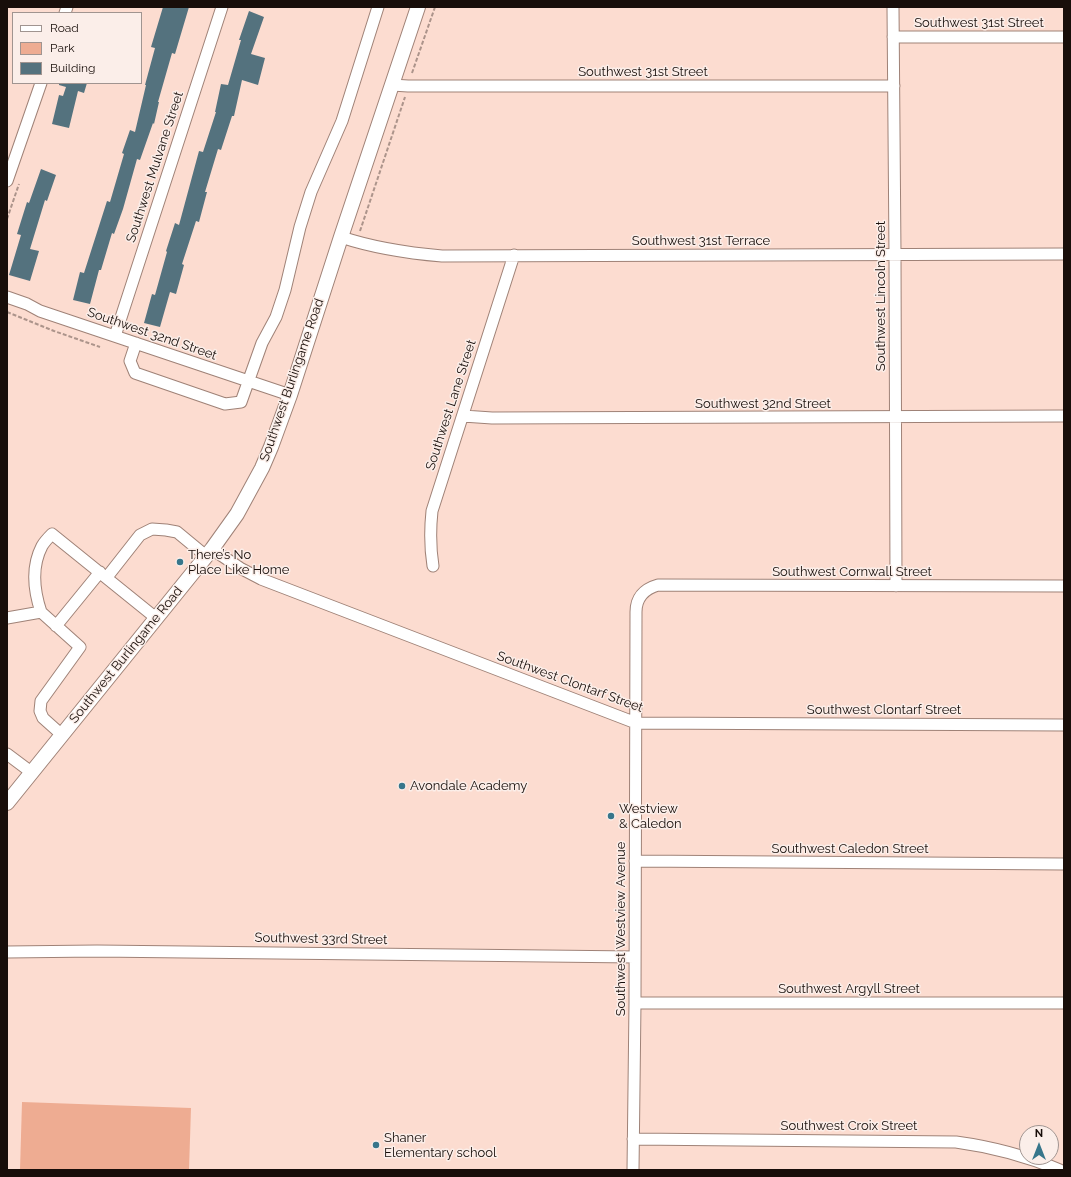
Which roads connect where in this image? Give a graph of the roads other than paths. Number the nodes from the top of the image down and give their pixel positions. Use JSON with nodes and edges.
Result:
{"nodes":[{"id":1,"x":222,"y":7,"type":"edge"},
{"id":2,"x":378,"y":7,"type":"edge"},
{"id":3,"x":418,"y":7,"type":"edge"},
{"id":4,"x":893,"y":7,"type":"edge"},
{"id":5,"x":893,"y":37,"type":"junction"},
{"id":6,"x":1064,"y":37,"type":"edge"},
{"id":7,"x":41,"y":84,"type":"edge"},
{"id":8,"x":392,"y":85,"type":"junction"},
{"id":9,"x":894,"y":86,"type":"junction"},
{"id":10,"x":7,"y":181,"type":"edge"},
{"id":11,"x":341,"y":237,"type":"junction"},
{"id":12,"x":895,"y":254,"type":"junction"},
{"id":13,"x":1064,"y":254,"type":"edge"},
{"id":14,"x":514,"y":255,"type":"junction"},
{"id":15,"x":7,"y":297,"type":"edge"},
{"id":16,"x":115,"y":336,"type":"junction"},
{"id":17,"x":136,"y":344,"type":"junction"},
{"id":18,"x":249,"y":381,"type":"junction"},
{"id":19,"x":290,"y":395,"type":"junction"},
{"id":20,"x":463,"y":416,"type":"junction"},
{"id":21,"x":1064,"y":416,"type":"edge"},
{"id":22,"x":895,"y":417,"type":"junction"},
{"id":23,"x":209,"y":552,"type":"junction"},
{"id":24,"x":433,"y":566,"type":"dead end"},
{"id":25,"x":104,"y":575,"type":"junction"},
{"id":26,"x":896,"y":586,"type":"junction"},
{"id":27,"x":1064,"y":586,"type":"edge"},
{"id":28,"x":642,"y":594,"type":"joint"},
{"id":29,"x":41,"y":612,"type":"junction"},
{"id":30,"x":7,"y":618,"type":"edge"},
{"id":31,"x":156,"y":618,"type":"junction"},
{"id":32,"x":56,"y":626,"type":"junction"},
{"id":33,"x":636,"y":723,"type":"junction"},
{"id":34,"x":1064,"y":725,"type":"edge"},
{"id":35,"x":62,"y":735,"type":"junction"},
{"id":36,"x":7,"y":754,"type":"edge"},
{"id":37,"x":31,"y":772,"type":"junction"},
{"id":38,"x":7,"y":802,"type":"edge"},
{"id":39,"x":635,"y":861,"type":"junction"},
{"id":40,"x":1064,"y":864,"type":"edge"},
{"id":41,"x":7,"y":952,"type":"edge"},
{"id":42,"x":635,"y":957,"type":"junction"},
{"id":43,"x":635,"y":1003,"type":"junction"},
{"id":44,"x":1064,"y":1003,"type":"edge"},
{"id":45,"x":633,"y":1139,"type":"junction"},
{"id":46,"x":633,"y":1170,"type":"edge"},
{"id":47,"x":1060,"y":1170,"type":"edge"}],
"edges":[{"from":1,"to":16,"type":"street","name":"Southwest Mulvane Street"},
{"from":2,"to":18,"type":"street"},
{"from":3,"to":8,"type":"main road","name":"Southwest Burlingame Road"},
{"from":4,"to":5,"type":"street","name":"Southwest Lincoln Street"},
{"from":5,"to":6,"type":"street","name":"Southwest 31st Street"},
{"from":5,"to":9,"type":"street","name":"Southwest Lincoln Street"},
{"from":7,"to":10,"type":"street"},
{"from":8,"to":9,"type":"street","name":"Southwest 31st Street"},
{"from":8,"to":11,"type":"main road","name":"Southwest Burlingame Road"},
{"from":9,"to":12,"type":"street","name":"Southwest Lincoln Street"},
{"from":11,"to":14,"type":"street","name":"Southwest 31st Terrace"},
{"from":11,"to":19,"type":"main road","name":"Southwest Burlingame Road"},
{"from":12,"to":13,"type":"street","name":"Southwest 31st Terrace"},
{"from":12,"to":14,"type":"street","name":"Southwest 31st Terrace"},
{"from":12,"to":22,"type":"street","name":"Southwest Lincoln Street"},
{"from":14,"to":20,"type":"street","name":"Southwest Lane Street"},
{"from":15,"to":16,"type":"street","name":"Southwest 32nd Street"},
{"from":16,"to":17,"type":"street","name":"Southwest 32nd Street"},
{"from":17,"to":18,"type":"street","name":"Southwest 32nd Street"},
{"from":17,"to":18,"type":"street"},
{"from":18,"to":19,"type":"street","name":"Southwest 32nd Street"},
{"from":19,"to":23,"type":"main road","name":"Southwest Burlingame Road"},
{"from":20,"to":22,"type":"street","name":"Southwest 32nd Street"},
{"from":20,"to":24,"type":"street","name":"Southwest Lane Street"},
{"from":21,"to":22,"type":"street","name":"Southwest 32nd Street"},
{"from":22,"to":26,"type":"street","name":"Southwest Lincoln Street"},
{"from":23,"to":25,"type":"street","name":"Southwest Clontarf Street"},
{"from":23,"to":31,"type":"main road","name":"Southwest Burlingame Road"},
{"from":23,"to":33,"type":"street","name":"Southwest Clontarf Street"},
{"from":25,"to":29,"type":"street"},
{"from":25,"to":31,"type":"street"},
{"from":25,"to":32,"type":"street","name":"Southwest Clontarf Street"},
{"from":26,"to":27,"type":"street","name":"Southwest Cornwall Street"},
{"from":26,"to":28,"type":"street","name":"Southwest Cornwall Street"},
{"from":28,"to":33,"type":"street","name":"Southwest Westview Avenue"},
{"from":29,"to":30,"type":"street"},
{"from":29,"to":32,"type":"street"},
{"from":31,"to":35,"type":"main road","name":"Southwest Burlingame Road"},
{"from":32,"to":35,"type":"street"},
{"from":33,"to":34,"type":"street","name":"Southwest Clontarf Street"},
{"from":33,"to":39,"type":"street","name":"Southwest Westview Avenue"},
{"from":35,"to":37,"type":"main road","name":"Southwest Burlingame Road"},
{"from":36,"to":37,"type":"street"},
{"from":37,"to":38,"type":"main road","name":"Southwest Burlingame Road"},
{"from":39,"to":40,"type":"street","name":"Southwest Caledon Street"},
{"from":39,"to":42,"type":"street","name":"Southwest Westview Avenue"},
{"from":41,"to":42,"type":"street","name":"Southwest 33rd Street"},
{"from":42,"to":43,"type":"street","name":"Southwest Westview Avenue"},
{"from":43,"to":44,"type":"street","name":"Southwest Argyll Street"},
{"from":43,"to":45,"type":"street","name":"Southwest Westview Avenue"},
{"from":45,"to":46,"type":"street","name":"Southwest Westview Avenue"},
{"from":45,"to":47,"type":"street","name":"Southwest Croix Street"}]}
